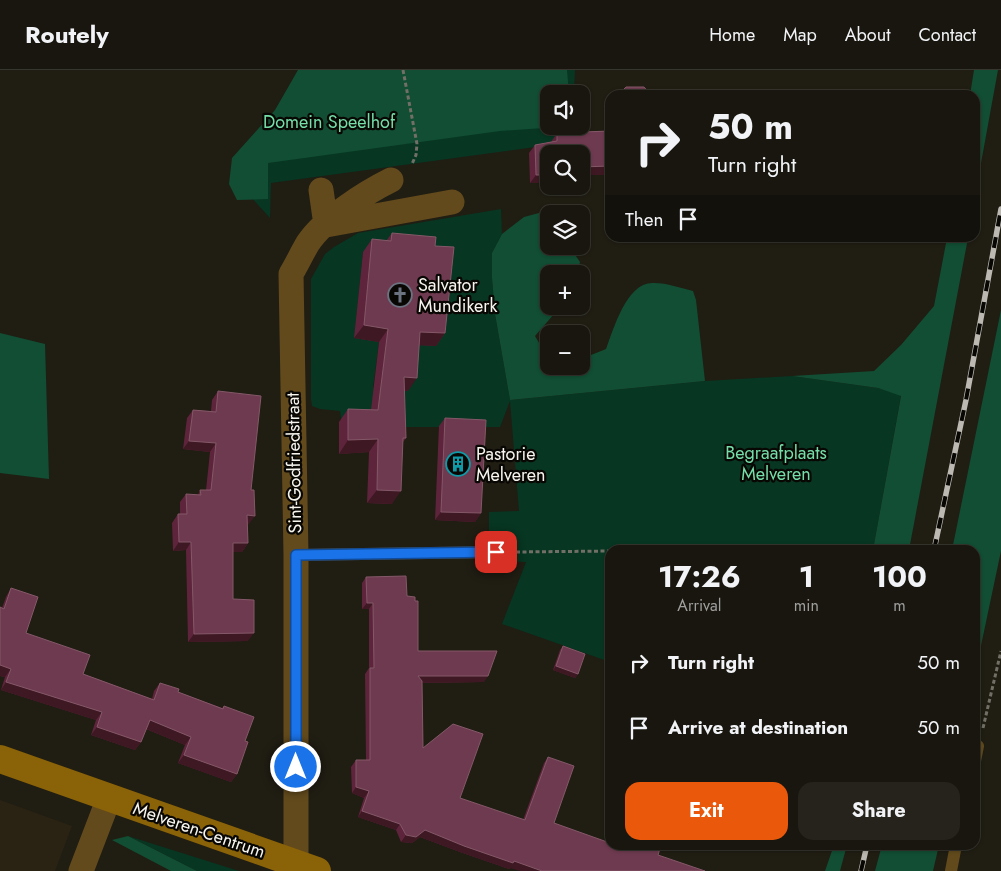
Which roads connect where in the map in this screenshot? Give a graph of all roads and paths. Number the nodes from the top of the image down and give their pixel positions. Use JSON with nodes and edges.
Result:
{"nodes":[{"id":1,"x":402,"y":70,"type":"edge"},
{"id":2,"x":391,"y":180,"type":"joint"},
{"id":3,"x":321,"y":190,"type":"dead end"},
{"id":4,"x":452,"y":202,"type":"dead end"},
{"id":5,"x":326,"y":225,"type":"junction"},
{"id":6,"x":605,"y":551,"type":"edge"},
{"id":7,"x":496,"y":552,"type":"joint"},
{"id":8,"x":296,"y":555,"type":"junction"},
{"id":9,"x":1001,"y":651,"type":"edge"},
{"id":10,"x":980,"y":738,"type":"edge"},
{"id":11,"x":0,"y":760,"type":"edge"},
{"id":12,"x":109,"y":798,"type":"junction"},
{"id":13,"x":955,"y":850,"type":"edge"},
{"id":14,"x":309,"y":869,"type":"edge"},
{"id":15,"x":81,"y":871,"type":"edge"},
{"id":16,"x":951,"y":871,"type":"edge"}],
"edges":[{"from":1,"to":2,"type":"path"},
{"from":2,"to":5,"type":"street","name":"Sint-Godfriedstraat"},
{"from":3,"to":5,"type":"street"},
{"from":4,"to":5,"type":"street"},
{"from":5,"to":8,"type":"street","name":"Sint-Godfriedstraat"},
{"from":6,"to":7,"type":"path"},
{"from":7,"to":8,"type":"lane"},
{"from":8,"to":14,"type":"street","name":"Sint-Godfriedstraat"},
{"from":9,"to":10,"type":"path"},
{"from":11,"to":12,"type":"main road","name":"Melveren-Centrum"},
{"from":12,"to":14,"type":"main road","name":"Melveren-Centrum"},
{"from":12,"to":15,"type":"street"},
{"from":13,"to":16,"type":"lane"}]}
